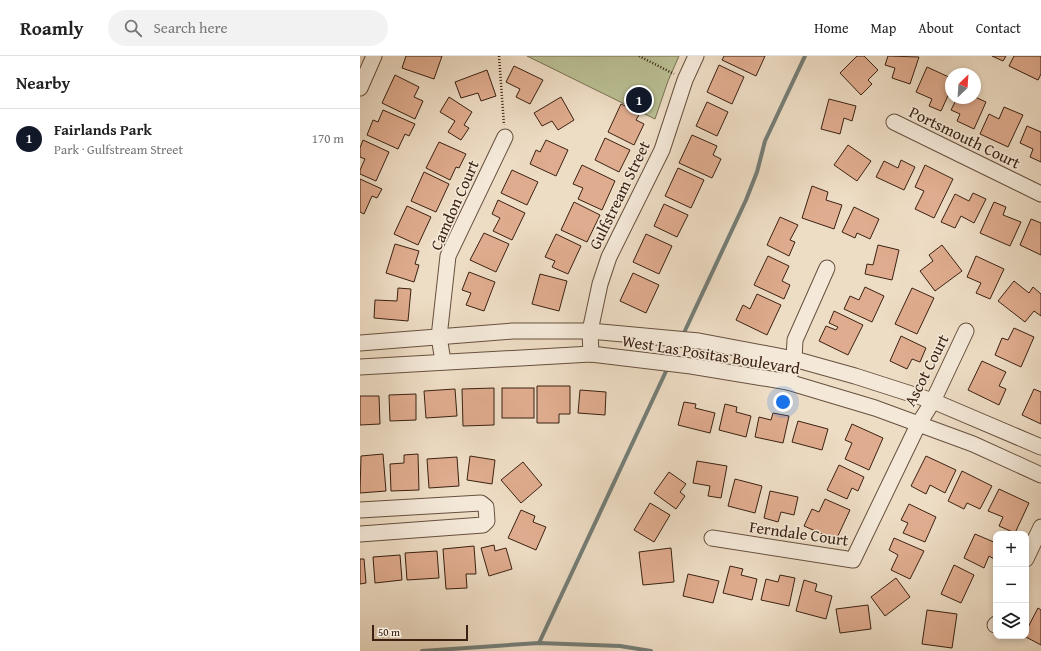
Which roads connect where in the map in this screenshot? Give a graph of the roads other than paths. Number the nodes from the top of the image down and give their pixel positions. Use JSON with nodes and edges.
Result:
{"nodes":[{"id":1,"x":374,"y":56,"type":"edge"},
{"id":2,"x":696,"y":56,"type":"edge"},
{"id":3,"x":360,"y":88,"type":"edge"},
{"id":4,"x":894,"y":122,"type":"dead end"},
{"id":5,"x":505,"y":137,"type":"road end"},
{"id":6,"x":1041,"y":194,"type":"edge"},
{"id":7,"x":827,"y":268,"type":"dead end"},
{"id":8,"x":590,"y":331,"type":"junction"},
{"id":9,"x":966,"y":331,"type":"dead end"},
{"id":10,"x":439,"y":337,"type":"junction"},
{"id":11,"x":360,"y":343,"type":"edge"},
{"id":12,"x":590,"y":354,"type":"junction"},
{"id":13,"x":794,"y":359,"type":"junction"},
{"id":14,"x":443,"y":361,"type":"junction"},
{"id":15,"x":360,"y":367,"type":"edge"},
{"id":16,"x":788,"y":382,"type":"junction"},
{"id":17,"x":933,"y":401,"type":"junction"},
{"id":18,"x":918,"y":425,"type":"junction"},
{"id":19,"x":1041,"y":447,"type":"edge"},
{"id":20,"x":1041,"y":474,"type":"edge"},
{"id":21,"x":360,"y":510,"type":"edge"},
{"id":22,"x":1041,"y":527,"type":"edge"},
{"id":23,"x":360,"y":534,"type":"edge"},
{"id":24,"x":712,"y":538,"type":"dead end"},
{"id":25,"x":1029,"y":553,"type":"edge"}],
"edges":[{"from":1,"to":3,"type":"street"},
{"from":2,"to":8,"type":"street","name":"Gulfstream Street"},
{"from":4,"to":6,"type":"street","name":"Portsmouth Court"},
{"from":5,"to":10,"type":"street","name":"Camdon Court"},
{"from":7,"to":13,"type":"street"},
{"from":8,"to":10,"type":"street","name":"West Las Positas Boulevard"},
{"from":8,"to":12,"type":"street","name":"Gulfstream Street"},
{"from":8,"to":13,"type":"street","name":"West Las Positas Boulevard"},
{"from":9,"to":17,"type":"street","name":"Ascot Court"},
{"from":10,"to":11,"type":"street","name":"West Las Positas Boulevard"},
{"from":10,"to":14,"type":"street","name":"Camdon Court"},
{"from":12,"to":14,"type":"street","name":"West Las Positas Boulevard"},
{"from":12,"to":16,"type":"street","name":"West Las Positas Boulevard"},
{"from":13,"to":16,"type":"street"},
{"from":13,"to":17,"type":"street","name":"West Las Positas Boulevard"},
{"from":14,"to":15,"type":"street","name":"West Las Positas Boulevard"},
{"from":16,"to":18,"type":"street","name":"West Las Positas Boulevard"},
{"from":17,"to":18,"type":"street","name":"Ascot Court"},
{"from":17,"to":19,"type":"street","name":"West Las Positas Boulevard"},
{"from":18,"to":20,"type":"street","name":"West Las Positas Boulevard"},
{"from":18,"to":24,"type":"street","name":"Ferndale Court"},
{"from":21,"to":23,"type":"street"},
{"from":22,"to":25,"type":"street"}]}
